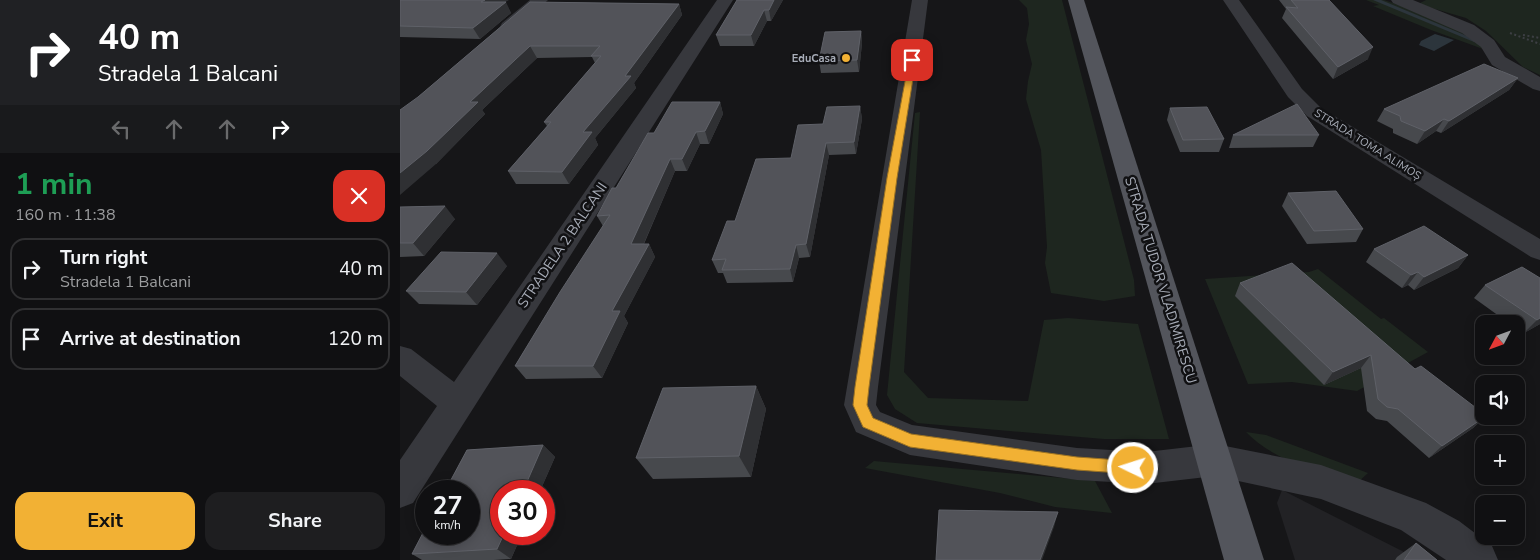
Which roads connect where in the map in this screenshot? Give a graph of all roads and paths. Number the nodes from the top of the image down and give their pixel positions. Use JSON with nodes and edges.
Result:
{"nodes":[{"id":1,"x":540,"y":0,"type":"edge"},
{"id":2,"x":725,"y":0,"type":"edge"},
{"id":3,"x":920,"y":0,"type":"edge"},
{"id":4,"x":1076,"y":0,"type":"edge"},
{"id":5,"x":1231,"y":0,"type":"edge"},
{"id":6,"x":1399,"y":0,"type":"edge"},
{"id":7,"x":1516,"y":34,"type":"dead end"},
{"id":8,"x":496,"y":37,"type":"edge"},
{"id":9,"x":1540,"y":38,"type":"edge"},
{"id":10,"x":1540,"y":85,"type":"edge"},
{"id":11,"x":1540,"y":251,"type":"edge"},
{"id":12,"x":400,"y":358,"type":"edge"},
{"id":13,"x":456,"y":403,"type":"junction"},
{"id":14,"x":1215,"y":460,"type":"junction"},
{"id":15,"x":400,"y":491,"type":"edge"},
{"id":16,"x":1244,"y":560,"type":"edge"},
{"id":17,"x":1478,"y":560,"type":"edge"}],
"edges":[{"from":1,"to":8,"type":"street"},
{"from":2,"to":13,"type":"street","name":"STRADELA 2 BALCANI"},
{"from":3,"to":14,"type":"street"},
{"from":4,"to":14,"type":"main road","name":"STRADA TUDOR VLADIMIRESCU"},
{"from":5,"to":11,"type":"street","name":"STRADA TOMA ALIMOȘ"},
{"from":6,"to":10,"type":"street"},
{"from":7,"to":9,"type":"path"},
{"from":12,"to":13,"type":"street"},
{"from":13,"to":15,"type":"street","name":"STRADELA 2 BALCANI"},
{"from":14,"to":16,"type":"main road","name":"STRADA TUDOR VLADIMIRESCU"},
{"from":14,"to":17,"type":"street"}]}
